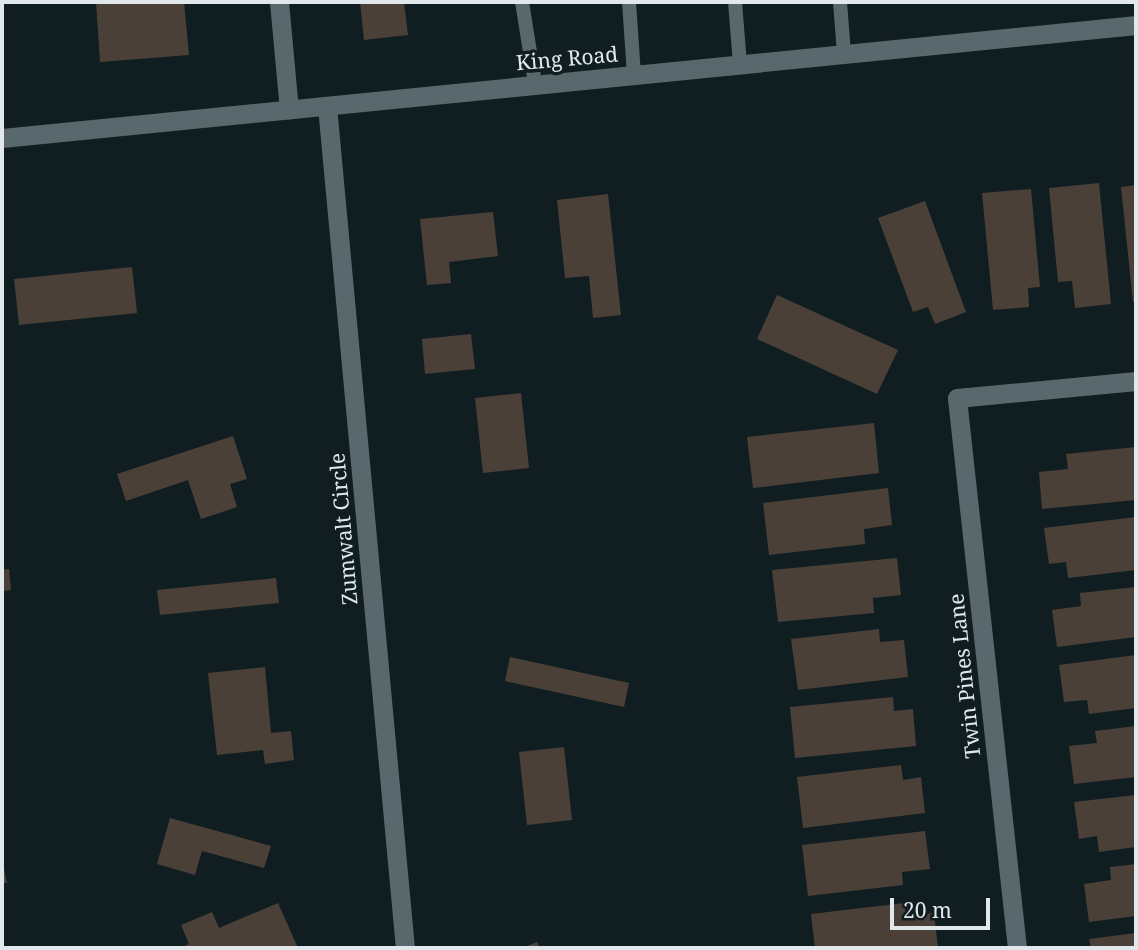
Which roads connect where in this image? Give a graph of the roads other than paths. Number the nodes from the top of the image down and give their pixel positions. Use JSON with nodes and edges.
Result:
{"nodes":[{"id":1,"x":278,"y":2,"type":"edge"},
{"id":2,"x":522,"y":2,"type":"edge"},
{"id":3,"x":629,"y":2,"type":"edge"},
{"id":4,"x":736,"y":2,"type":"edge"},
{"id":5,"x":840,"y":2,"type":"edge"},
{"id":6,"x":1136,"y":25,"type":"edge"},
{"id":7,"x":844,"y":54,"type":"junction"},
{"id":8,"x":740,"y":64,"type":"junction"},
{"id":9,"x":634,"y":75,"type":"junction"},
{"id":10,"x":535,"y":83,"type":"junction"},
{"id":11,"x":327,"y":106,"type":"junction"},
{"id":12,"x":289,"y":110,"type":"junction"},
{"id":13,"x":2,"y":138,"type":"edge"},
{"id":14,"x":1136,"y":381,"type":"edge"},
{"id":15,"x":405,"y":948,"type":"edge"},
{"id":16,"x":1017,"y":948,"type":"edge"}],
"edges":[{"from":1,"to":12,"type":"street"},
{"from":2,"to":10,"type":"lane"},
{"from":3,"to":9,"type":"lane"},
{"from":4,"to":8,"type":"lane"},
{"from":5,"to":7,"type":"lane"},
{"from":6,"to":7,"type":"street","name":"King Road"},
{"from":7,"to":8,"type":"street","name":"King Road"},
{"from":8,"to":9,"type":"street","name":"King Road"},
{"from":9,"to":10,"type":"street","name":"King Road"},
{"from":10,"to":11,"type":"street","name":"King Road"},
{"from":11,"to":12,"type":"street","name":"King Road"},
{"from":11,"to":15,"type":"street","name":"Zumwalt Circle"},
{"from":12,"to":13,"type":"street","name":"King Road"},
{"from":14,"to":16,"type":"street","name":"Twin Pines Lane"}]}
